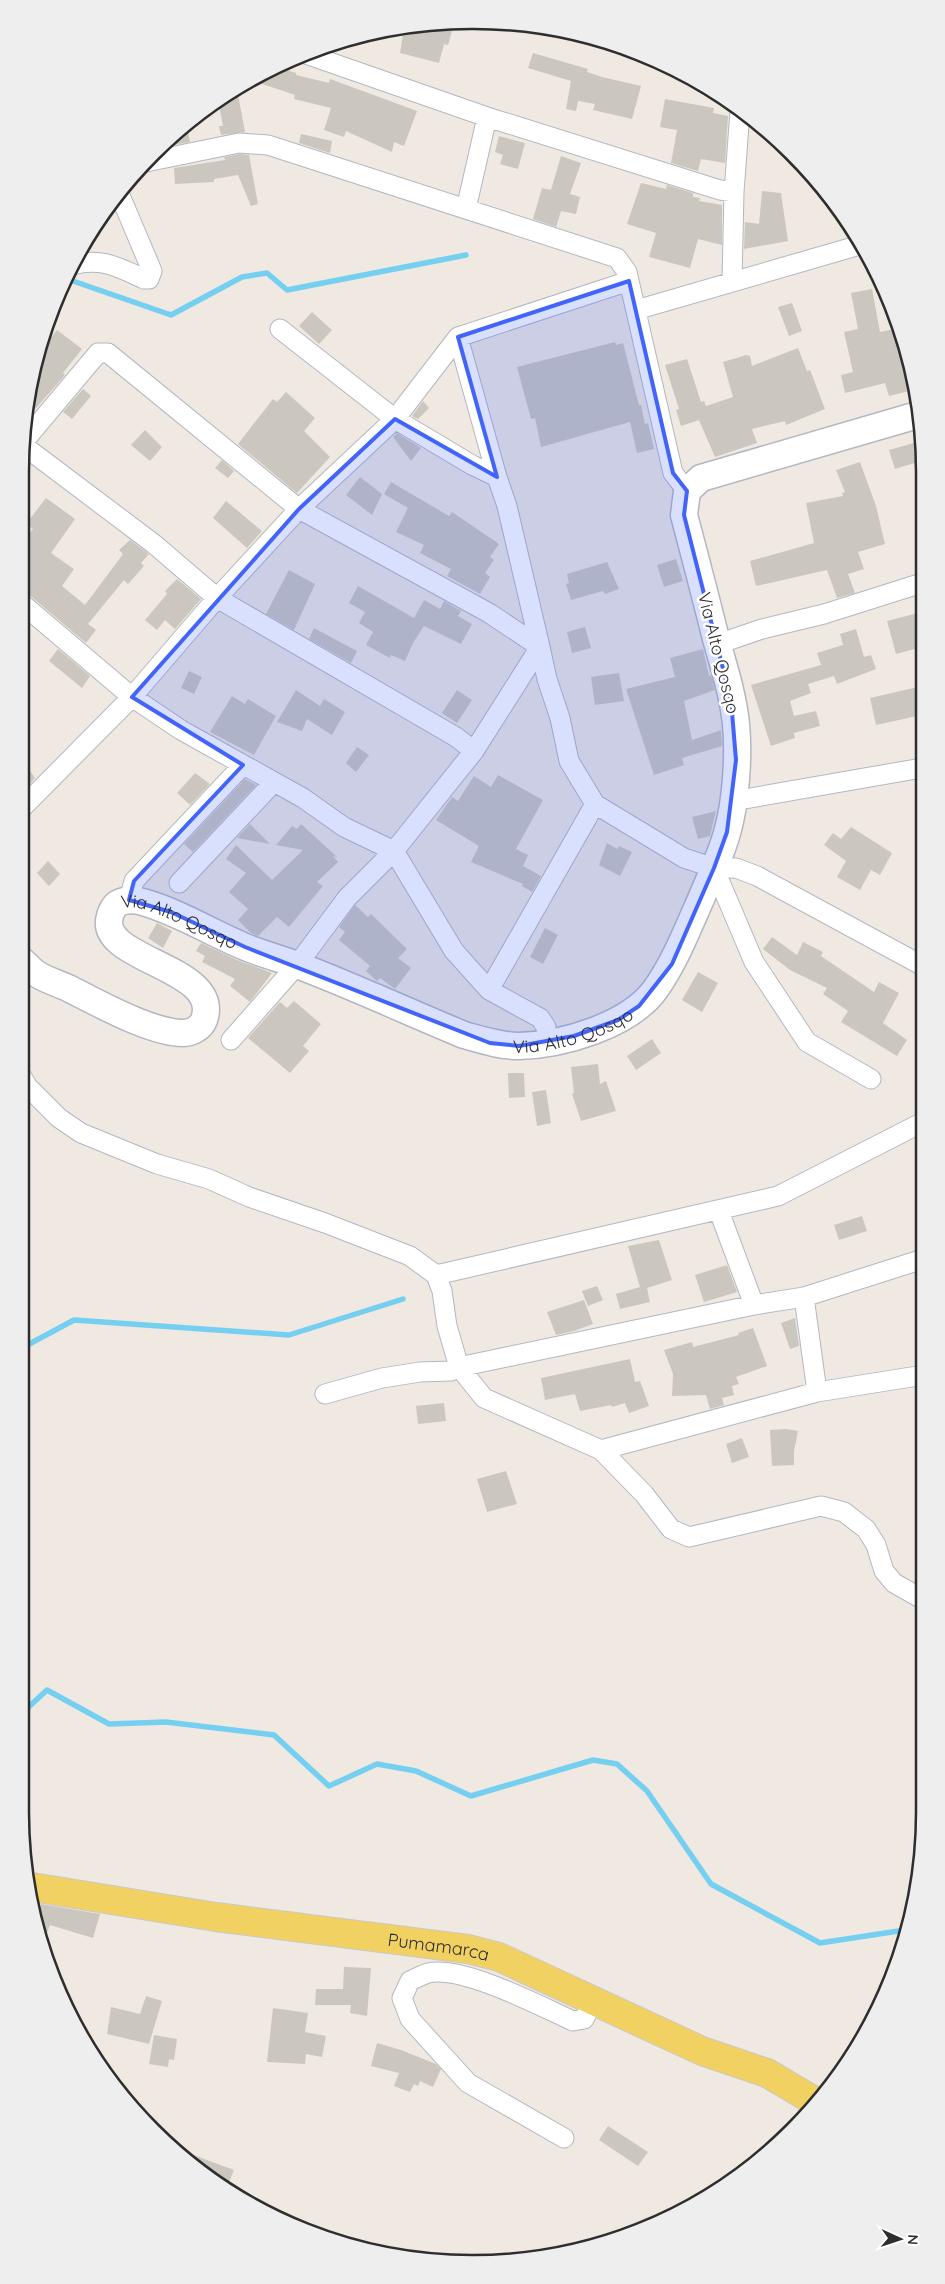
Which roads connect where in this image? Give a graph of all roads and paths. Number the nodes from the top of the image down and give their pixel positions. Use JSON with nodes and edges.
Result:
{"nodes":[{"id":1,"x":316,"y":58,"type":"edge"},
{"id":2,"x":487,"y":117,"type":"junction"},
{"id":3,"x":739,"y":118,"type":"edge"},
{"id":4,"x":159,"y":159,"type":"edge"},
{"id":5,"x":734,"y":192,"type":"junction"},
{"id":6,"x":122,"y":200,"type":"edge"},
{"id":7,"x":466,"y":209,"type":"junction"},
{"id":8,"x":853,"y":244,"type":"edge"},
{"id":9,"x":82,"y":262,"type":"edge"},
{"id":10,"x":629,"y":281,"type":"junction"},
{"id":11,"x":732,"y":282,"type":"junction"},
{"id":12,"x":636,"y":310,"type":"junction"},
{"id":13,"x":280,"y":330,"type":"dead end"},
{"id":14,"x":458,"y":337,"type":"junction"},
{"id":15,"x":912,"y":417,"type":"edge"},
{"id":16,"x":395,"y":419,"type":"junction"},
{"id":17,"x":31,"y":433,"type":"edge"},
{"id":18,"x":30,"y":450,"type":"edge"},
{"id":19,"x":497,"y":477,"type":"junction"},
{"id":20,"x":687,"y":491,"type":"junction"},
{"id":21,"x":299,"y":509,"type":"junction"},
{"id":22,"x":916,"y":584,"type":"edge"},
{"id":23,"x":218,"y":598,"type":"junction"},
{"id":24,"x":29,"y":610,"type":"edge"},
{"id":25,"x":718,"y":644,"type":"junction"},
{"id":26,"x":540,"y":647,"type":"junction"},
{"id":27,"x":132,"y":697,"type":"junction"},
{"id":28,"x":474,"y":751,"type":"junction"},
{"id":29,"x":243,"y":765,"type":"junction"},
{"id":30,"x":916,"y":769,"type":"edge"},
{"id":31,"x":274,"y":782,"type":"junction"},
{"id":32,"x":29,"y":801,"type":"edge"},
{"id":33,"x":733,"y":801,"type":"junction"},
{"id":34,"x":595,"y":804,"type":"junction"},
{"id":35,"x":394,"y":850,"type":"junction"},
{"id":36,"x":714,"y":868,"type":"junction"},
{"id":37,"x":179,"y":883,"type":"dead end"},
{"id":38,"x":129,"y":900,"type":"junction"},
{"id":39,"x":916,"y":962,"type":"edge"},
{"id":40,"x":297,"y":965,"type":"junction"},
{"id":41,"x":29,"y":967,"type":"edge"},
{"id":42,"x":489,"y":990,"type":"junction"},
{"id":43,"x":231,"y":1040,"type":"dead end"},
{"id":44,"x":546,"y":1043,"type":"junction"},
{"id":45,"x":871,"y":1079,"type":"dead end"},
{"id":46,"x":29,"y":1087,"type":"edge"},
{"id":47,"x":916,"y":1126,"type":"edge"},
{"id":48,"x":720,"y":1211,"type":"junction"},
{"id":49,"x":916,"y":1262,"type":"edge"},
{"id":50,"x":436,"y":1275,"type":"junction"},
{"id":51,"x":804,"y":1297,"type":"junction"},
{"id":52,"x":754,"y":1305,"type":"junction"},
{"id":53,"x":459,"y":1367,"type":"junction"},
{"id":54,"x":916,"y":1376,"type":"edge"},
{"id":55,"x":817,"y":1392,"type":"junction"},
{"id":56,"x":325,"y":1394,"type":"dead end"},
{"id":57,"x":601,"y":1450,"type":"junction"},
{"id":58,"x":916,"y":1596,"type":"edge"},
{"id":59,"x":36,"y":1888,"type":"edge"},
{"id":60,"x":593,"y":2002,"type":"junction"},
{"id":61,"x":810,"y":2099,"type":"edge"},
{"id":62,"x":564,"y":2138,"type":"dead end"}],
"edges":[{"from":1,"to":2,"type":"street"},
{"from":2,"to":5,"type":"street"},
{"from":2,"to":7,"type":"street"},
{"from":3,"to":5,"type":"street"},
{"from":4,"to":7,"type":"street"},
{"from":5,"to":11,"type":"street"},
{"from":6,"to":9,"type":"street"},
{"from":7,"to":10,"type":"street"},
{"from":8,"to":11,"type":"street"},
{"from":10,"to":12,"type":"street"},
{"from":10,"to":14,"type":"street"},
{"from":11,"to":12,"type":"street"},
{"from":12,"to":20,"type":"street"},
{"from":13,"to":16,"type":"street"},
{"from":14,"to":16,"type":"street"},
{"from":14,"to":19,"type":"street"},
{"from":15,"to":20,"type":"street"},
{"from":16,"to":19,"type":"street"},
{"from":16,"to":21,"type":"street"},
{"from":17,"to":21,"type":"street"},
{"from":18,"to":23,"type":"street"},
{"from":19,"to":26,"type":"street"},
{"from":20,"to":25,"type":"street","name":"Via Alto Qosqo"},
{"from":21,"to":23,"type":"street"},
{"from":21,"to":26,"type":"street"},
{"from":22,"to":25,"type":"street"},
{"from":23,"to":27,"type":"street"},
{"from":23,"to":28,"type":"street"},
{"from":24,"to":27,"type":"street"},
{"from":25,"to":33,"type":"street","name":"Via Alto Qosqo"},
{"from":26,"to":28,"type":"street"},
{"from":26,"to":34,"type":"street"},
{"from":27,"to":29,"type":"street"},
{"from":27,"to":32,"type":"street"},
{"from":28,"to":35,"type":"street"},
{"from":29,"to":31,"type":"street"},
{"from":29,"to":38,"type":"street"},
{"from":30,"to":33,"type":"street"},
{"from":31,"to":35,"type":"street"},
{"from":31,"to":37,"type":"street"},
{"from":33,"to":36,"type":"street","name":"Via Alto Qosqo"},
{"from":34,"to":36,"type":"street"},
{"from":34,"to":42,"type":"street"},
{"from":35,"to":40,"type":"street"},
{"from":35,"to":42,"type":"street"},
{"from":36,"to":39,"type":"street"},
{"from":36,"to":44,"type":"street","name":"Via Alto Qosqo"},
{"from":36,"to":45,"type":"street"},
{"from":38,"to":40,"type":"street","name":"Via Alto Qosqo"},
{"from":38,"to":41,"type":"street","name":"Via Alto Qosqo"},
{"from":40,"to":43,"type":"street"},
{"from":40,"to":44,"type":"street","name":"Via Alto Qosqo"},
{"from":42,"to":44,"type":"street"},
{"from":46,"to":50,"type":"street"},
{"from":47,"to":48,"type":"street"},
{"from":48,"to":50,"type":"street"},
{"from":48,"to":52,"type":"street"},
{"from":49,"to":51,"type":"street"},
{"from":50,"to":53,"type":"street"},
{"from":51,"to":52,"type":"street"},
{"from":51,"to":55,"type":"street"},
{"from":52,"to":53,"type":"street"},
{"from":53,"to":56,"type":"street"},
{"from":53,"to":57,"type":"street"},
{"from":54,"to":55,"type":"street"},
{"from":55,"to":57,"type":"street"},
{"from":57,"to":58,"type":"street"},
{"from":59,"to":60,"type":"main road","name":"Pumamarca"},
{"from":60,"to":61,"type":"main road","name":"Pumamarca"},
{"from":60,"to":62,"type":"street"}]}
